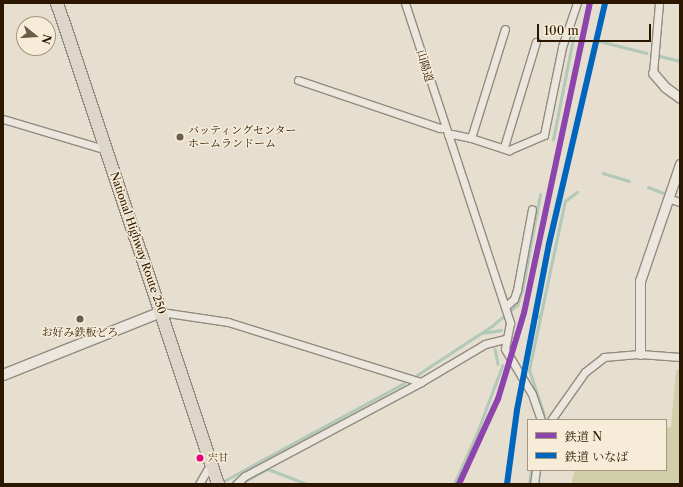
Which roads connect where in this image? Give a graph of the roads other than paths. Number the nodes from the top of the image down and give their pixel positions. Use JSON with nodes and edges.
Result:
{"nodes":[{"id":1,"x":58,"y":3,"type":"edge"},
{"id":2,"x":405,"y":3,"type":"edge"},
{"id":3,"x":577,"y":3,"type":"edge"},
{"id":4,"x":659,"y":3,"type":"edge"},
{"id":5,"x":505,"y":29,"type":"dead end"},
{"id":6,"x":536,"y":42,"type":"dead end"},
{"id":7,"x":653,"y":73,"type":"joint"},
{"id":8,"x":298,"y":80,"type":"dead end"},
{"id":9,"x":680,"y":98,"type":"edge"},
{"id":10,"x":3,"y":119,"type":"edge"},
{"id":11,"x":446,"y":128,"type":"junction"},
{"id":12,"x":448,"y":135,"type":"junction"},
{"id":13,"x":471,"y":138,"type":"junction"},
{"id":14,"x":504,"y":147,"type":"junction"},
{"id":15,"x":107,"y":150,"type":"junction"},
{"id":16,"x":680,"y":164,"type":"edge"},
{"id":17,"x":670,"y":199,"type":"junction"},
{"id":18,"x":680,"y":202,"type":"edge"},
{"id":19,"x":532,"y":209,"type":"dead end"},
{"id":20,"x":506,"y":308,"type":"junction"},
{"id":21,"x":161,"y":312,"type":"junction"},
{"id":22,"x":505,"y":340,"type":"junction"},
{"id":23,"x":640,"y":354,"type":"junction"},
{"id":24,"x":680,"y":357,"type":"edge"},
{"id":25,"x":3,"y":376,"type":"edge"},
{"id":26,"x":421,"y":382,"type":"junction"},
{"id":27,"x":541,"y":419,"type":"edge"},
{"id":28,"x":552,"y":419,"type":"edge"},
{"id":29,"x":211,"y":463,"type":"junction"},
{"id":30,"x":536,"y":471,"type":"edge"},
{"id":31,"x":217,"y":482,"type":"edge"},
{"id":32,"x":199,"y":484,"type":"edge"},
{"id":33,"x":236,"y":484,"type":"edge"},
{"id":34,"x":534,"y":484,"type":"edge"}],
"edges":[{"from":1,"to":15,"type":"highway","name":"National Highway Route 250"},
{"from":2,"to":11,"type":"street","name":"山陽道"},
{"from":3,"to":14,"type":"street"},
{"from":4,"to":7,"type":"street"},
{"from":5,"to":13,"type":"street"},
{"from":6,"to":14,"type":"street"},
{"from":7,"to":9,"type":"street"},
{"from":8,"to":11,"type":"street"},
{"from":10,"to":15,"type":"street"},
{"from":11,"to":12,"type":"street","name":"山陽道"},
{"from":12,"to":13,"type":"street"},
{"from":12,"to":20,"type":"street","name":"山陽道"},
{"from":13,"to":14,"type":"street"},
{"from":15,"to":21,"type":"highway","name":"National Highway Route 250"},
{"from":16,"to":17,"type":"street"},
{"from":17,"to":18,"type":"street"},
{"from":17,"to":23,"type":"street"},
{"from":19,"to":20,"type":"street"},
{"from":20,"to":22,"type":"street","name":"山陽道"},
{"from":21,"to":25,"type":"main road"},
{"from":21,"to":26,"type":"street"},
{"from":21,"to":29,"type":"highway","name":"National Highway Route 250"},
{"from":22,"to":26,"type":"street"},
{"from":22,"to":27,"type":"street"},
{"from":23,"to":24,"type":"street"},
{"from":23,"to":28,"type":"street"},
{"from":26,"to":33,"type":"street"},
{"from":29,"to":31,"type":"highway","name":"National Highway Route 250"},
{"from":29,"to":32,"type":"street"},
{"from":30,"to":34,"type":"street"}]}
